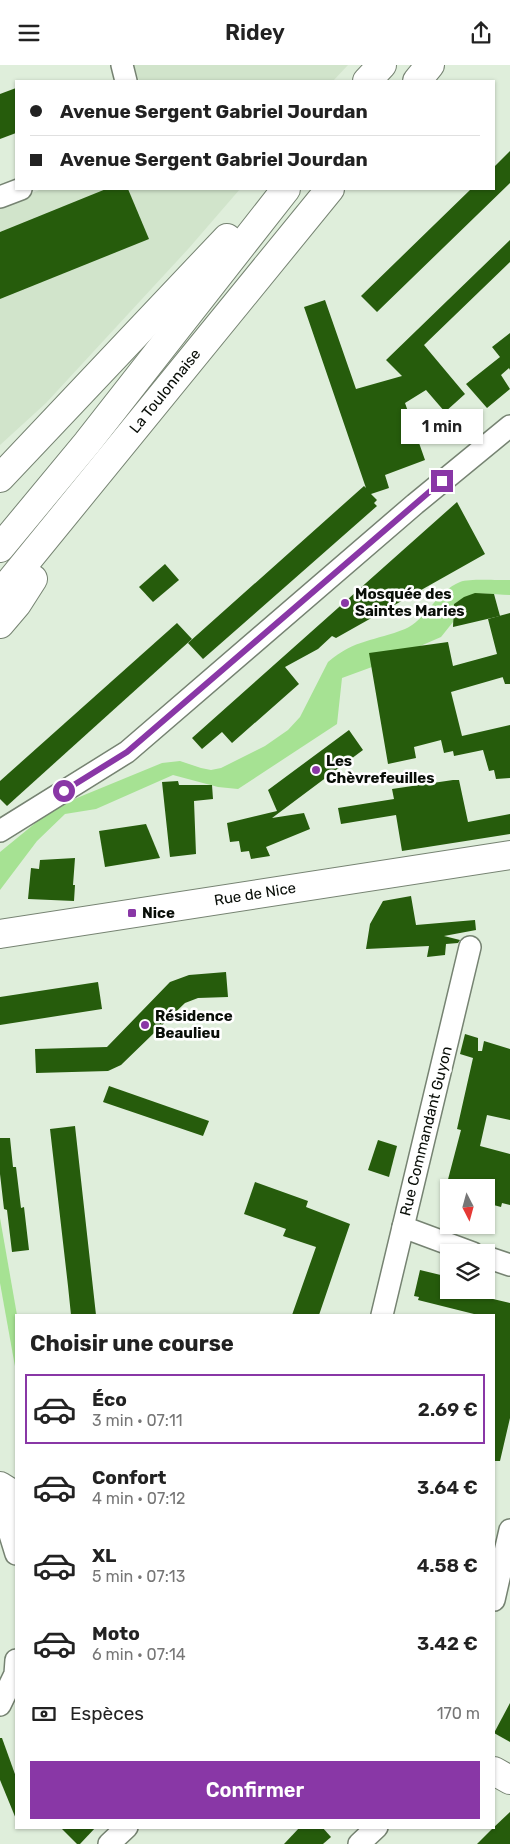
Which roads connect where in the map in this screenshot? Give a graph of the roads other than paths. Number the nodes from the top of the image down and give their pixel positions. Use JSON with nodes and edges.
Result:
{"nodes":[{"id":1,"x":122,"y":65,"type":"edge"},
{"id":2,"x":383,"y":65,"type":"edge"},
{"id":3,"x":430,"y":65,"type":"edge"},
{"id":4,"x":126,"y":80,"type":"edge"},
{"id":5,"x":370,"y":80,"type":"edge"},
{"id":6,"x":417,"y":80,"type":"edge"},
{"id":7,"x":18,"y":190,"type":"edge"},
{"id":8,"x":271,"y":190,"type":"edge"},
{"id":9,"x":285,"y":190,"type":"edge"},
{"id":10,"x":329,"y":190,"type":"edge"},
{"id":11,"x":0,"y":197,"type":"edge"},
{"id":12,"x":510,"y":426,"type":"edge"},
{"id":13,"x":117,"y":450,"type":"junction"},
{"id":14,"x":0,"y":478,"type":"edge"},
{"id":15,"x":0,"y":548,"type":"edge"},
{"id":16,"x":0,"y":594,"type":"edge"},
{"id":17,"x":0,"y":624,"type":"edge"},
{"id":18,"x":0,"y":831,"type":"edge"},
{"id":19,"x":510,"y":855,"type":"edge"},
{"id":20,"x":0,"y":934,"type":"edge"},
{"id":21,"x":470,"y":947,"type":"dead end"},
{"id":22,"x":403,"y":1227,"type":"junction"},
{"id":23,"x":449,"y":1244,"type":"edge"},
{"id":24,"x":495,"y":1260,"type":"edge"},
{"id":25,"x":510,"y":1265,"type":"edge"},
{"id":26,"x":382,"y":1314,"type":"edge"},
{"id":27,"x":0,"y":1486,"type":"edge"},
{"id":28,"x":9,"y":1511,"type":"edge"},
{"id":29,"x":510,"y":1530,"type":"edge"},
{"id":30,"x":15,"y":1548,"type":"edge"},
{"id":31,"x":495,"y":1596,"type":"edge"},
{"id":32,"x":15,"y":1674,"type":"edge"},
{"id":33,"x":0,"y":1705,"type":"edge"},
{"id":34,"x":495,"y":1772,"type":"edge"},
{"id":35,"x":510,"y":1780,"type":"edge"},
{"id":36,"x":124,"y":1829,"type":"edge"},
{"id":37,"x":375,"y":1829,"type":"edge"},
{"id":38,"x":109,"y":1844,"type":"edge"},
{"id":39,"x":359,"y":1844,"type":"edge"}],
"edges":[{"from":1,"to":4,"type":"street"},
{"from":2,"to":5,"type":"main road"},
{"from":3,"to":6,"type":"main road"},
{"from":7,"to":11,"type":"street"},
{"from":8,"to":14,"type":"main road"},
{"from":9,"to":15,"type":"main road","name":"La Toulonnaise"},
{"from":10,"to":13,"type":"main road","name":"La Toulonnaise"},
{"from":12,"to":18,"type":"street"},
{"from":13,"to":16,"type":"main road","name":"La Toulonnaise"},
{"from":13,"to":17,"type":"main road"},
{"from":19,"to":20,"type":"main road","name":"Rue de Nice"},
{"from":21,"to":22,"type":"street","name":"Rue Commandant Guyon"},
{"from":22,"to":23,"type":"street"},
{"from":22,"to":26,"type":"street","name":"Rue Commandant Guyon"},
{"from":24,"to":25,"type":"street"},
{"from":27,"to":28,"type":"main road"},
{"from":28,"to":30,"type":"street"},
{"from":29,"to":31,"type":"street"},
{"from":32,"to":33,"type":"street"},
{"from":34,"to":35,"type":"main road"},
{"from":36,"to":38,"type":"street"},
{"from":37,"to":39,"type":"street"}]}
